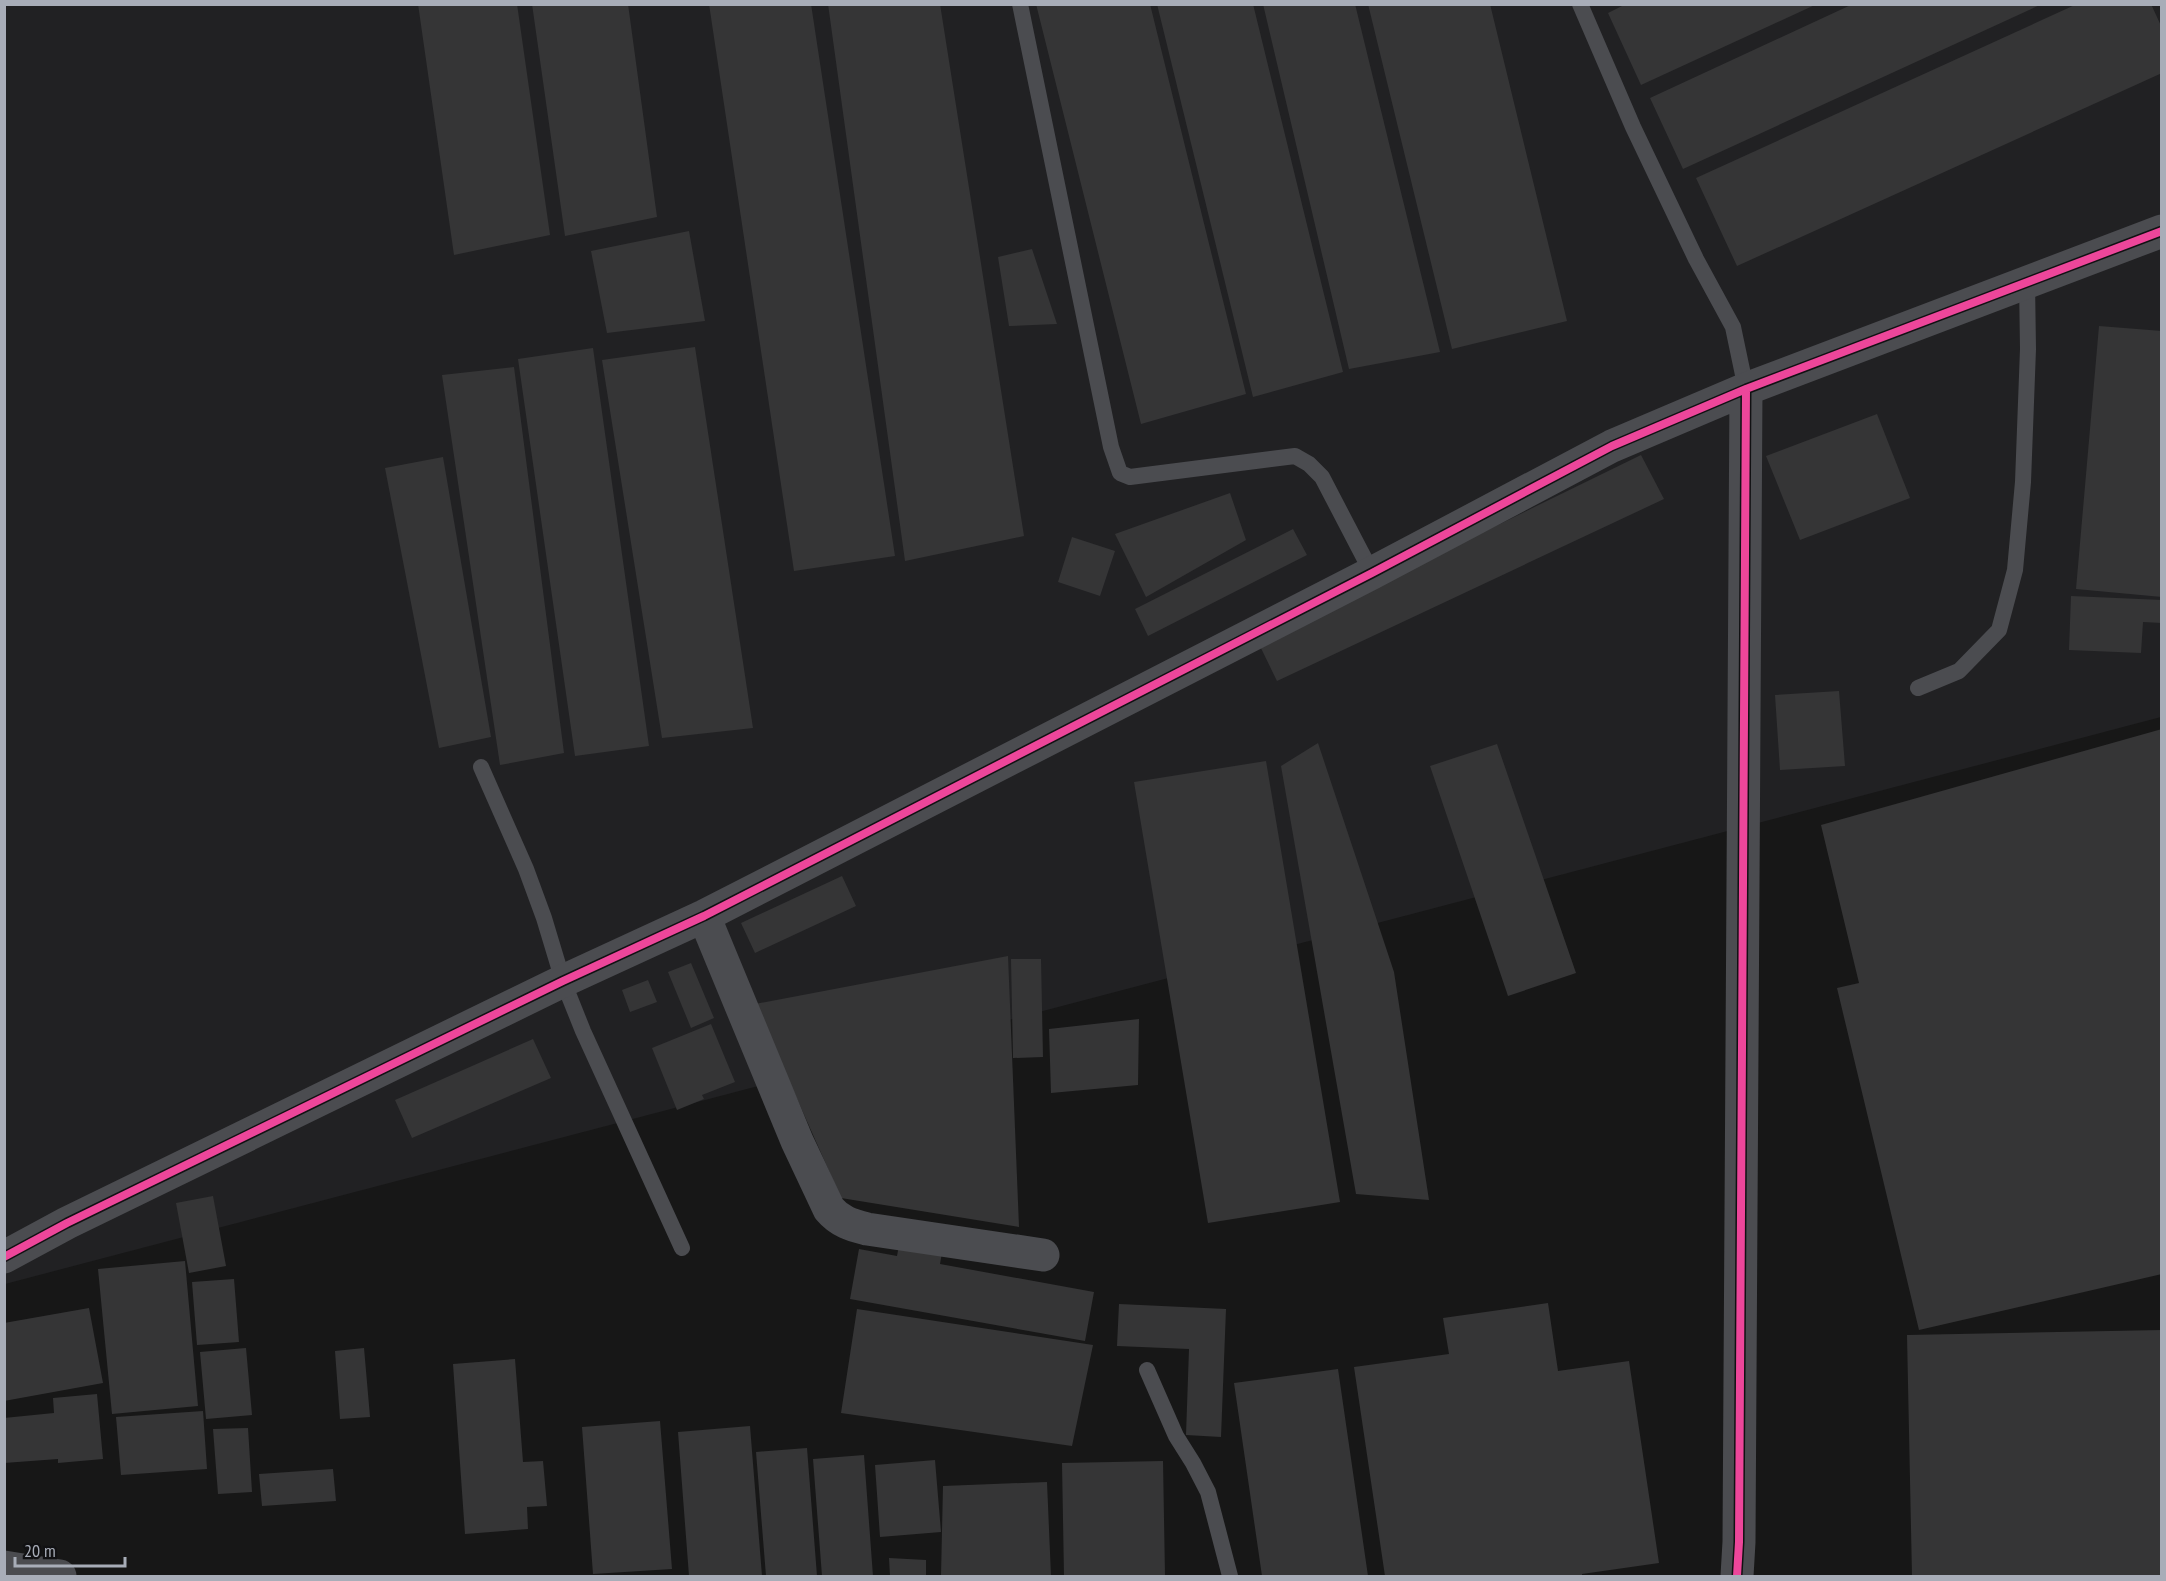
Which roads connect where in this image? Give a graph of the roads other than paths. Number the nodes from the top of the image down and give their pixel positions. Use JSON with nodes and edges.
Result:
{"nodes":[{"id":1,"x":1020,"y":4,"type":"edge"},
{"id":2,"x":1580,"y":4,"type":"edge"},
{"id":3,"x":2162,"y":231,"type":"edge"},
{"id":4,"x":2027,"y":282,"type":"junction"},
{"id":5,"x":1746,"y":389,"type":"junction"},
{"id":6,"x":1372,"y":573,"type":"junction"},
{"id":7,"x":1918,"y":688,"type":"dead end"},
{"id":8,"x":481,"y":767,"type":"dead end"},
{"id":9,"x":704,"y":916,"type":"junction"},
{"id":10,"x":563,"y":981,"type":"junction"},
{"id":11,"x":682,"y":1248,"type":"dead end"},
{"id":12,"x":1043,"y":1255,"type":"dead end"},
{"id":13,"x":4,"y":1257,"type":"edge"},
{"id":14,"x":1147,"y":1370,"type":"dead end"},
{"id":15,"x":4,"y":1567,"type":"edge"},
{"id":16,"x":60,"y":1576,"type":"edge"},
{"id":17,"x":1230,"y":1576,"type":"edge"},
{"id":18,"x":1737,"y":1576,"type":"edge"}],
"edges":[{"from":1,"to":6,"type":"lane"},
{"from":2,"to":5,"type":"lane"},
{"from":3,"to":4,"type":"street"},
{"from":4,"to":5,"type":"street"},
{"from":4,"to":7,"type":"lane"},
{"from":5,"to":6,"type":"street"},
{"from":5,"to":18,"type":"street"},
{"from":6,"to":9,"type":"street"},
{"from":8,"to":10,"type":"lane"},
{"from":9,"to":10,"type":"street"},
{"from":9,"to":12,"type":"street"},
{"from":10,"to":11,"type":"lane"},
{"from":10,"to":13,"type":"street"},
{"from":14,"to":17,"type":"lane"},
{"from":15,"to":16,"type":"street"}]}
